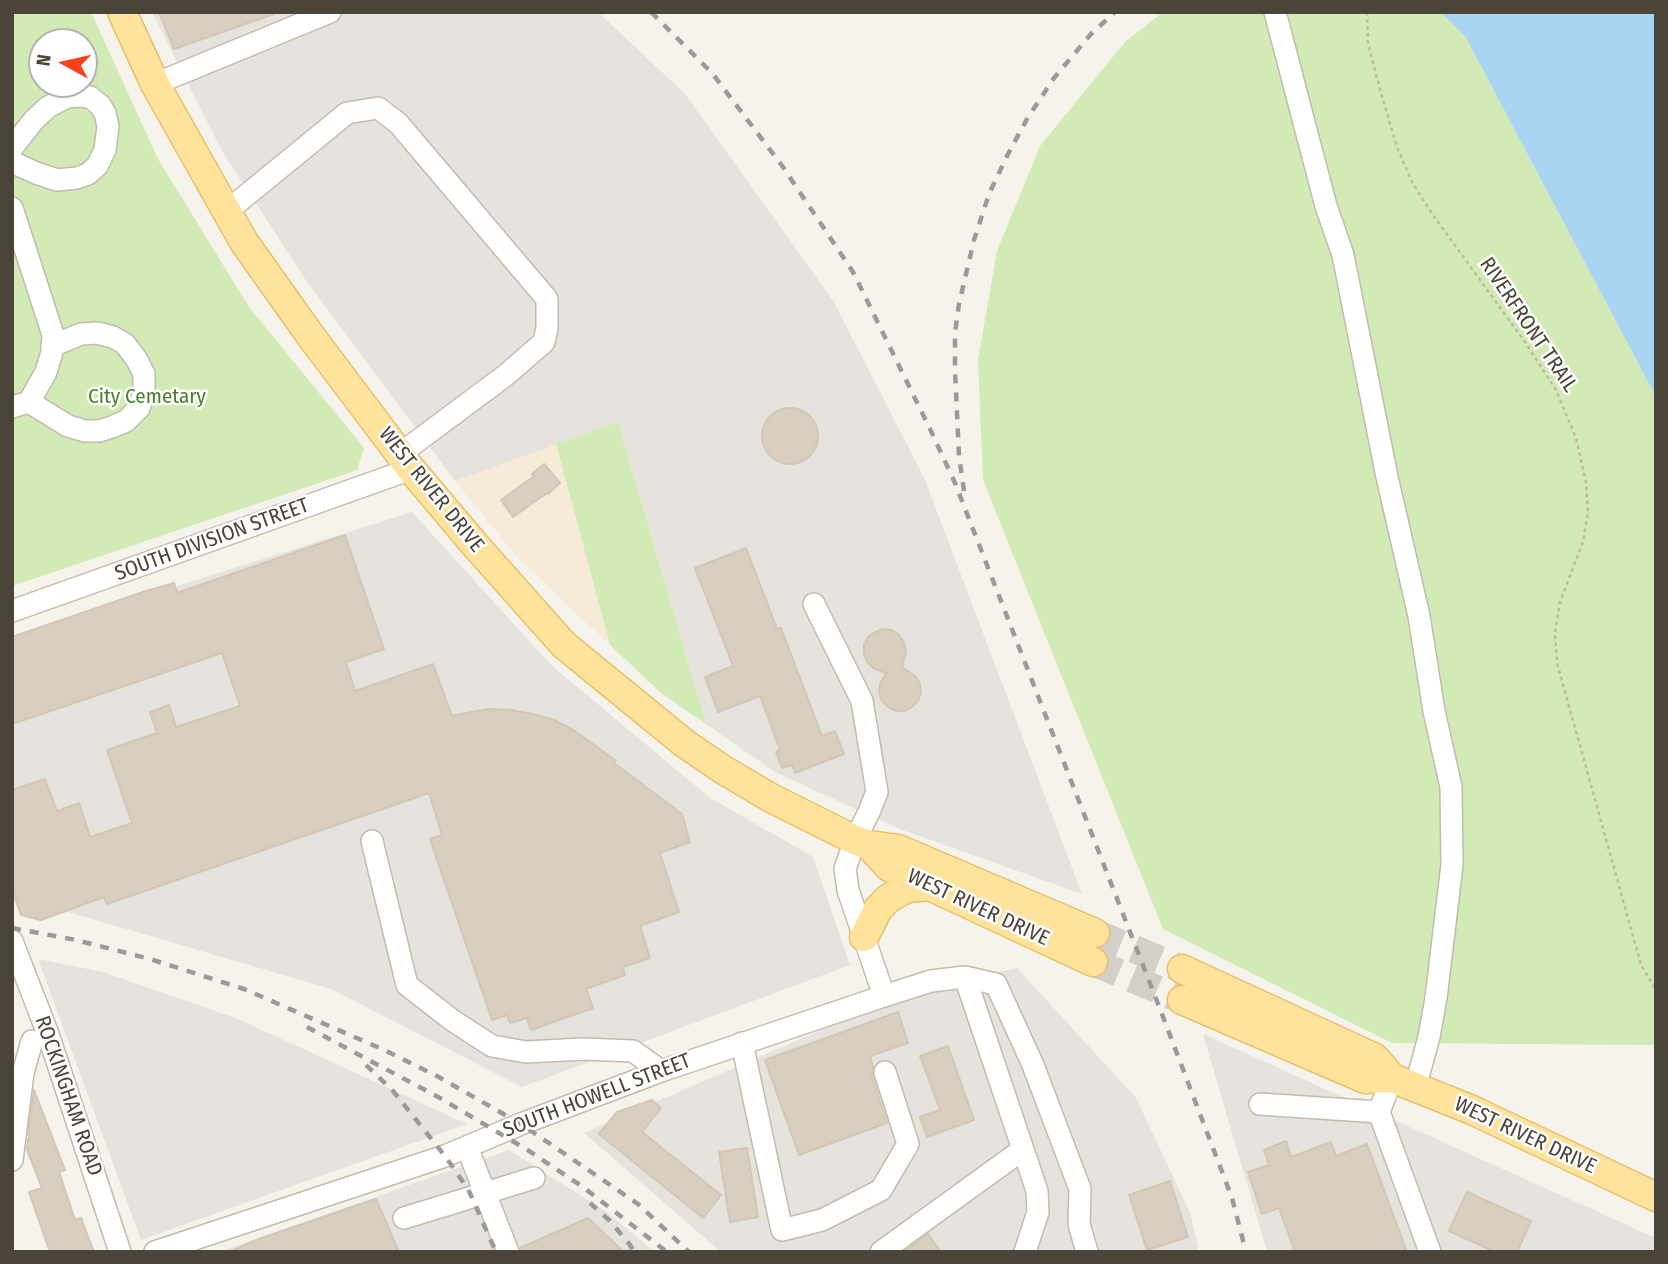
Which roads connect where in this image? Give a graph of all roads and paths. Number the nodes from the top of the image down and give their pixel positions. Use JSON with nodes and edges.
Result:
{"nodes":[{"id":1,"x":122,"y":12,"type":"edge"},
{"id":2,"x":330,"y":12,"type":"edge"},
{"id":3,"x":1275,"y":12,"type":"edge"},
{"id":4,"x":1367,"y":12,"type":"edge"},
{"id":5,"x":155,"y":84,"type":"junction"},
{"id":6,"x":12,"y":148,"type":"edge"},
{"id":7,"x":12,"y":162,"type":"edge"},
{"id":8,"x":12,"y":208,"type":"edge"},
{"id":9,"x":226,"y":212,"type":"junction"},
{"id":10,"x":52,"y":346,"type":"junction"},
{"id":11,"x":17,"y":403,"type":"edge"},
{"id":12,"x":406,"y":462,"type":"junction"},
{"id":13,"x":814,"y":604,"type":"dead end"},
{"id":14,"x":12,"y":611,"type":"edge"},
{"id":15,"x":372,"y":841,"type":"dead end"},
{"id":16,"x":862,"y":843,"type":"junction"},
{"id":17,"x":930,"y":886,"type":"junction"},
{"id":18,"x":1095,"y":933,"type":"tunnel mouth"},
{"id":19,"x":864,"y":937,"type":"junction"},
{"id":20,"x":12,"y":941,"type":"edge"},
{"id":21,"x":1093,"y":962,"type":"tunnel mouth"},
{"id":22,"x":1182,"y":969,"type":"tunnel mouth"},
{"id":23,"x":965,"y":977,"type":"junction"},
{"id":24,"x":1656,"y":990,"type":"edge"},
{"id":25,"x":884,"y":996,"type":"junction"},
{"id":26,"x":1182,"y":1000,"type":"tunnel mouth"},
{"id":27,"x":31,"y":1038,"type":"edge"},
{"id":28,"x":742,"y":1043,"type":"junction"},
{"id":29,"x":661,"y":1071,"type":"junction"},
{"id":30,"x":885,"y":1072,"type":"dead end"},
{"id":31,"x":1404,"y":1083,"type":"junction"},
{"id":32,"x":1260,"y":1104,"type":"dead end"},
{"id":33,"x":1379,"y":1112,"type":"junction"},
{"id":34,"x":467,"y":1147,"type":"junction"},
{"id":35,"x":1022,"y":1150,"type":"junction"},
{"id":36,"x":12,"y":1160,"type":"edge"},
{"id":37,"x":534,"y":1178,"type":"dead end"},
{"id":38,"x":485,"y":1193,"type":"junction"},
{"id":39,"x":1656,"y":1197,"type":"edge"},
{"id":40,"x":404,"y":1218,"type":"dead end"},
{"id":41,"x":120,"y":1252,"type":"edge"},
{"id":42,"x":155,"y":1252,"type":"edge"},
{"id":43,"x":508,"y":1252,"type":"edge"},
{"id":44,"x":881,"y":1252,"type":"edge"},
{"id":45,"x":1025,"y":1252,"type":"edge"},
{"id":46,"x":1087,"y":1252,"type":"edge"},
{"id":47,"x":1430,"y":1252,"type":"edge"}],
"edges":[{"from":1,"to":5,"type":"main road","name":"WEST RIVER DRIVE"},
{"from":2,"to":5,"type":"street"},
{"from":3,"to":31,"type":"street"},
{"from":4,"to":24,"type":"path","name":"RIVERFRONT TRAIL"},
{"from":5,"to":9,"type":"main road","name":"WEST RIVER DRIVE"},
{"from":6,"to":7,"type":"street"},
{"from":8,"to":10,"type":"street"},
{"from":9,"to":12,"type":"main road","name":"WEST RIVER DRIVE"},
{"from":9,"to":12,"type":"street","name":"SOUTH DIVISION STREET"},
{"from":10,"to":11,"type":"street"},
{"from":10,"to":11,"type":"street"},
{"from":12,"to":14,"type":"street","name":"SOUTH DIVISION STREET"},
{"from":12,"to":16,"type":"main road","name":"WEST RIVER DRIVE"},
{"from":13,"to":16,"type":"street"},
{"from":15,"to":29,"type":"street"},
{"from":16,"to":17,"type":"main road","name":"WEST RIVER DRIVE"},
{"from":16,"to":18,"type":"main road","name":"WEST RIVER DRIVE"},
{"from":16,"to":19,"type":"street"},
{"from":17,"to":19,"type":"main road"},
{"from":17,"to":21,"type":"main road","name":"WEST RIVER DRIVE"},
{"from":19,"to":25,"type":"street"},
{"from":20,"to":27,"type":"street","name":"ROCKINGHAM ROAD"},
{"from":22,"to":31,"type":"main road","name":"WEST RIVER DRIVE"},
{"from":23,"to":25,"type":"street","name":"SOUTH HOWELL STREET"},
{"from":23,"to":35,"type":"street"},
{"from":23,"to":46,"type":"street"},
{"from":25,"to":28,"type":"street","name":"SOUTH HOWELL STREET"},
{"from":26,"to":31,"type":"main road","name":"WEST RIVER DRIVE"},
{"from":27,"to":36,"type":"street"},
{"from":27,"to":41,"type":"street","name":"ROCKINGHAM ROAD"},
{"from":28,"to":29,"type":"street","name":"SOUTH HOWELL STREET"},
{"from":28,"to":30,"type":"street"},
{"from":29,"to":34,"type":"street","name":"SOUTH HOWELL STREET"},
{"from":31,"to":33,"type":"street"},
{"from":31,"to":39,"type":"main road","name":"WEST RIVER DRIVE"},
{"from":32,"to":33,"type":"street"},
{"from":33,"to":47,"type":"street"},
{"from":34,"to":38,"type":"street"},
{"from":34,"to":42,"type":"street","name":"SOUTH HOWELL STREET"},
{"from":35,"to":44,"type":"street"},
{"from":35,"to":45,"type":"street"},
{"from":37,"to":38,"type":"street"},
{"from":38,"to":40,"type":"street"},
{"from":38,"to":43,"type":"street"}]}
